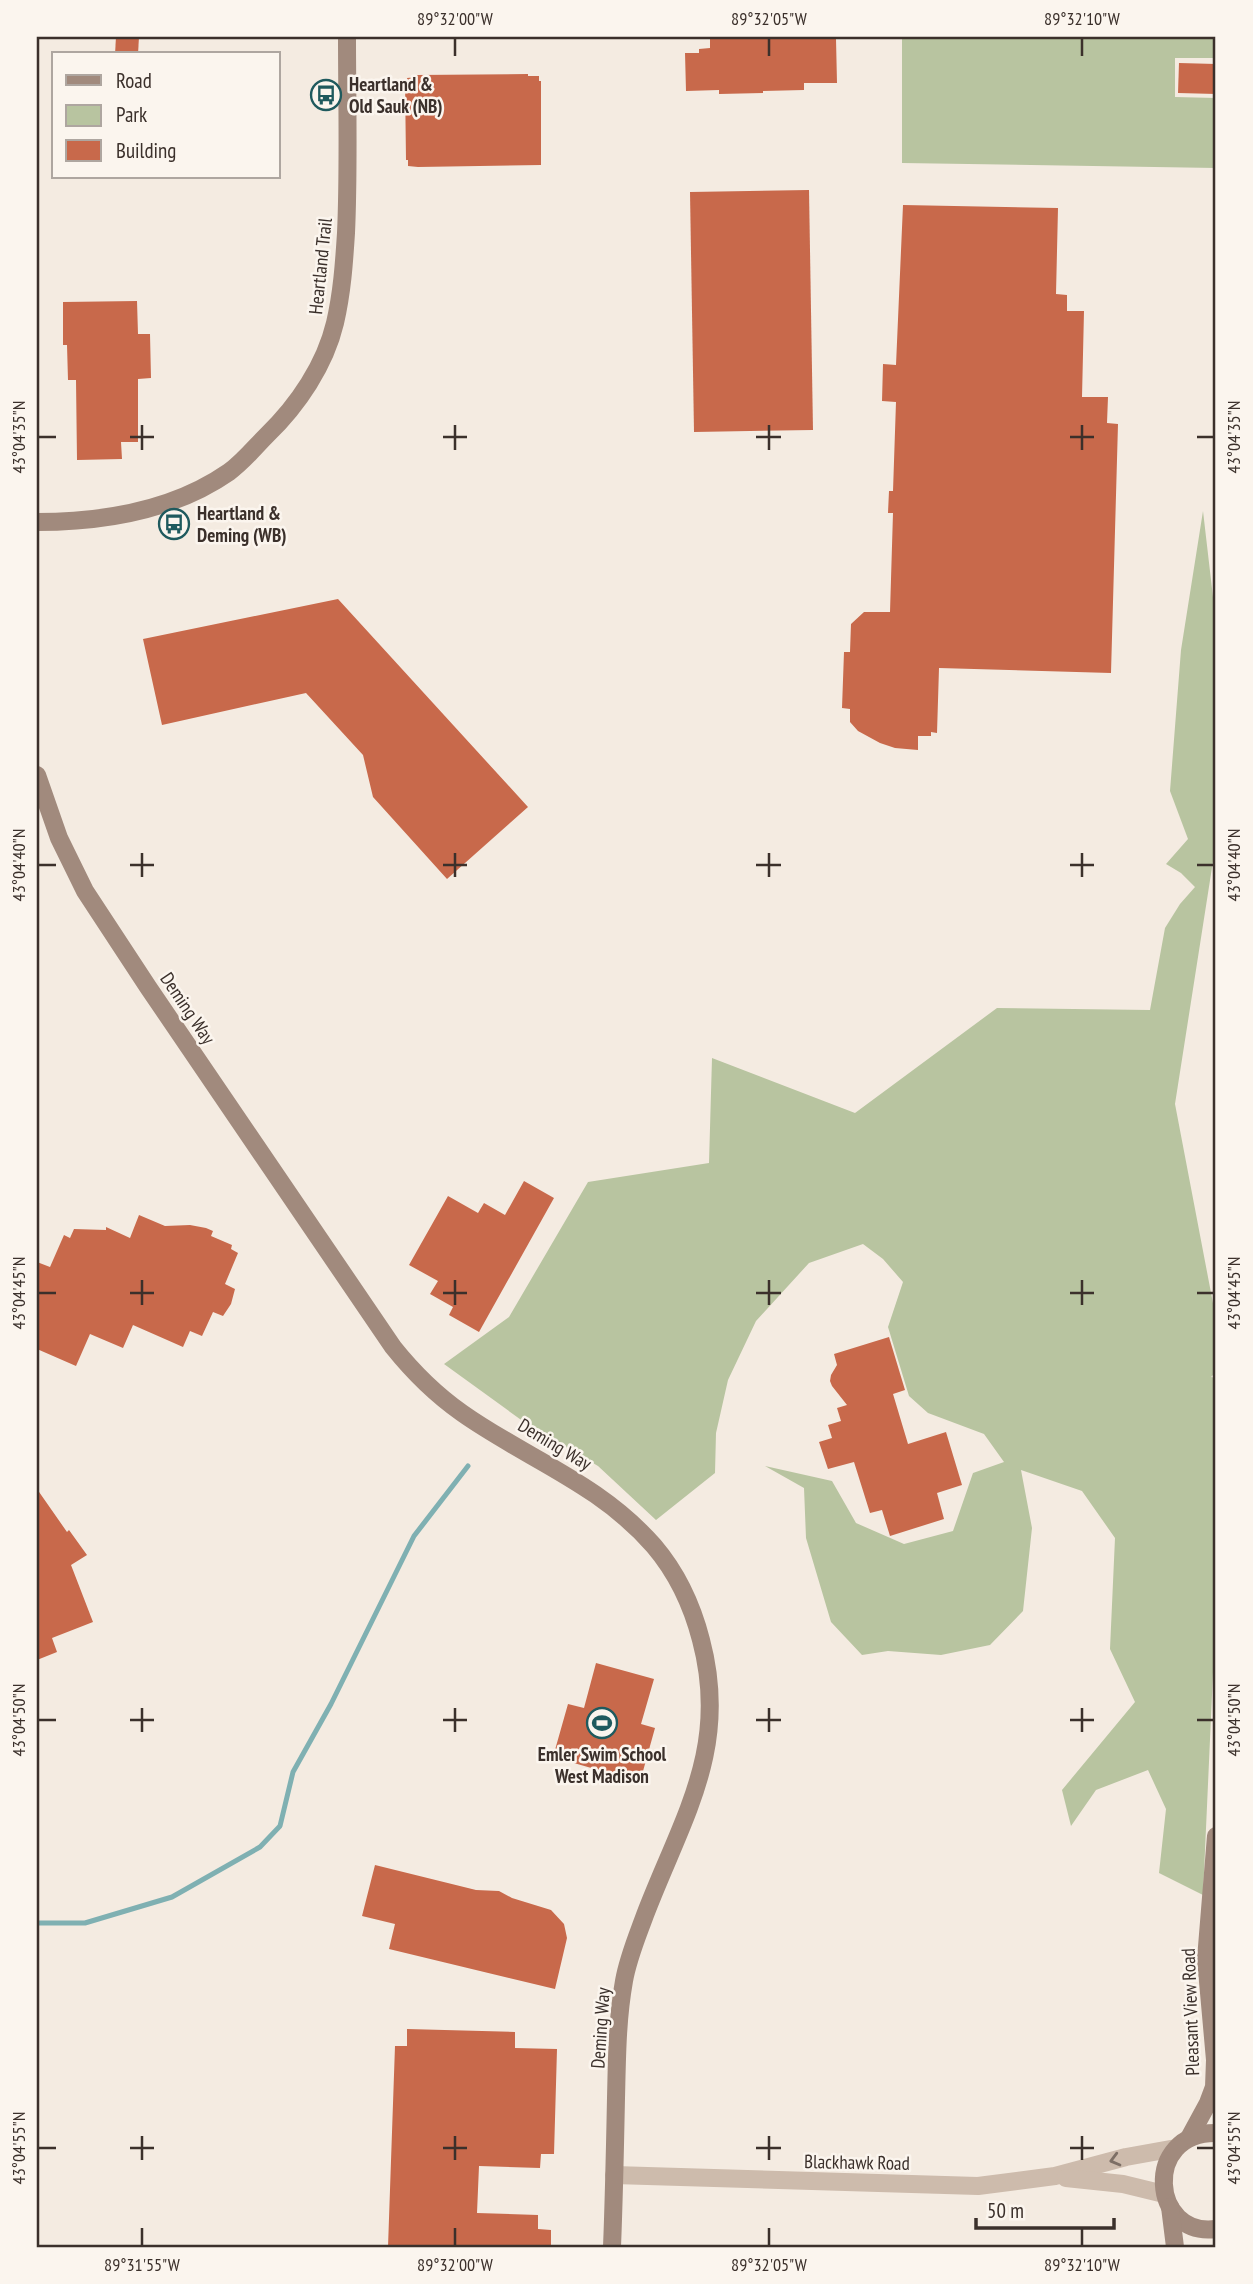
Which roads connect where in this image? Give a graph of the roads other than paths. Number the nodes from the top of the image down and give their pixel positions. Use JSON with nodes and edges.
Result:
{"nodes":[{"id":1,"x":346,"y":37,"type":"edge"},
{"id":2,"x":37,"y":522,"type":"edge"},
{"id":3,"x":37,"y":775,"type":"edge"},
{"id":4,"x":1216,"y":1836,"type":"edge"},
{"id":5,"x":1216,"y":2133,"type":"edge"},
{"id":6,"x":1182,"y":2143,"type":"junction"},
{"id":7,"x":614,"y":2175,"type":"junction"},
{"id":8,"x":1055,"y":2176,"type":"junction"},
{"id":9,"x":1167,"y":2201,"type":"junction"},
{"id":10,"x":1216,"y":2229,"type":"edge"},
{"id":11,"x":612,"y":2247,"type":"edge"},
{"id":12,"x":1175,"y":2247,"type":"edge"}],
"edges":[{"from":1,"to":2,"type":"street","name":"Heartland Trail"},
{"from":3,"to":7,"type":"street","name":"Deming Way"},
{"from":4,"to":6,"type":"street","name":"Pleasant View Road"},
{"from":5,"to":6,"type":"street"},
{"from":6,"to":8,"type":"street","name":"Blackhawk Road","one_way":true},
{"from":6,"to":9,"type":"street","name":"Pleasant View Road"},
{"from":7,"to":8,"type":"street","name":"Blackhawk Road"},
{"from":7,"to":11,"type":"street","name":"Deming Way"},
{"from":8,"to":9,"type":"street","name":"Blackhawk Road"},
{"from":9,"to":10,"type":"street"},
{"from":9,"to":12,"type":"street"}]}
